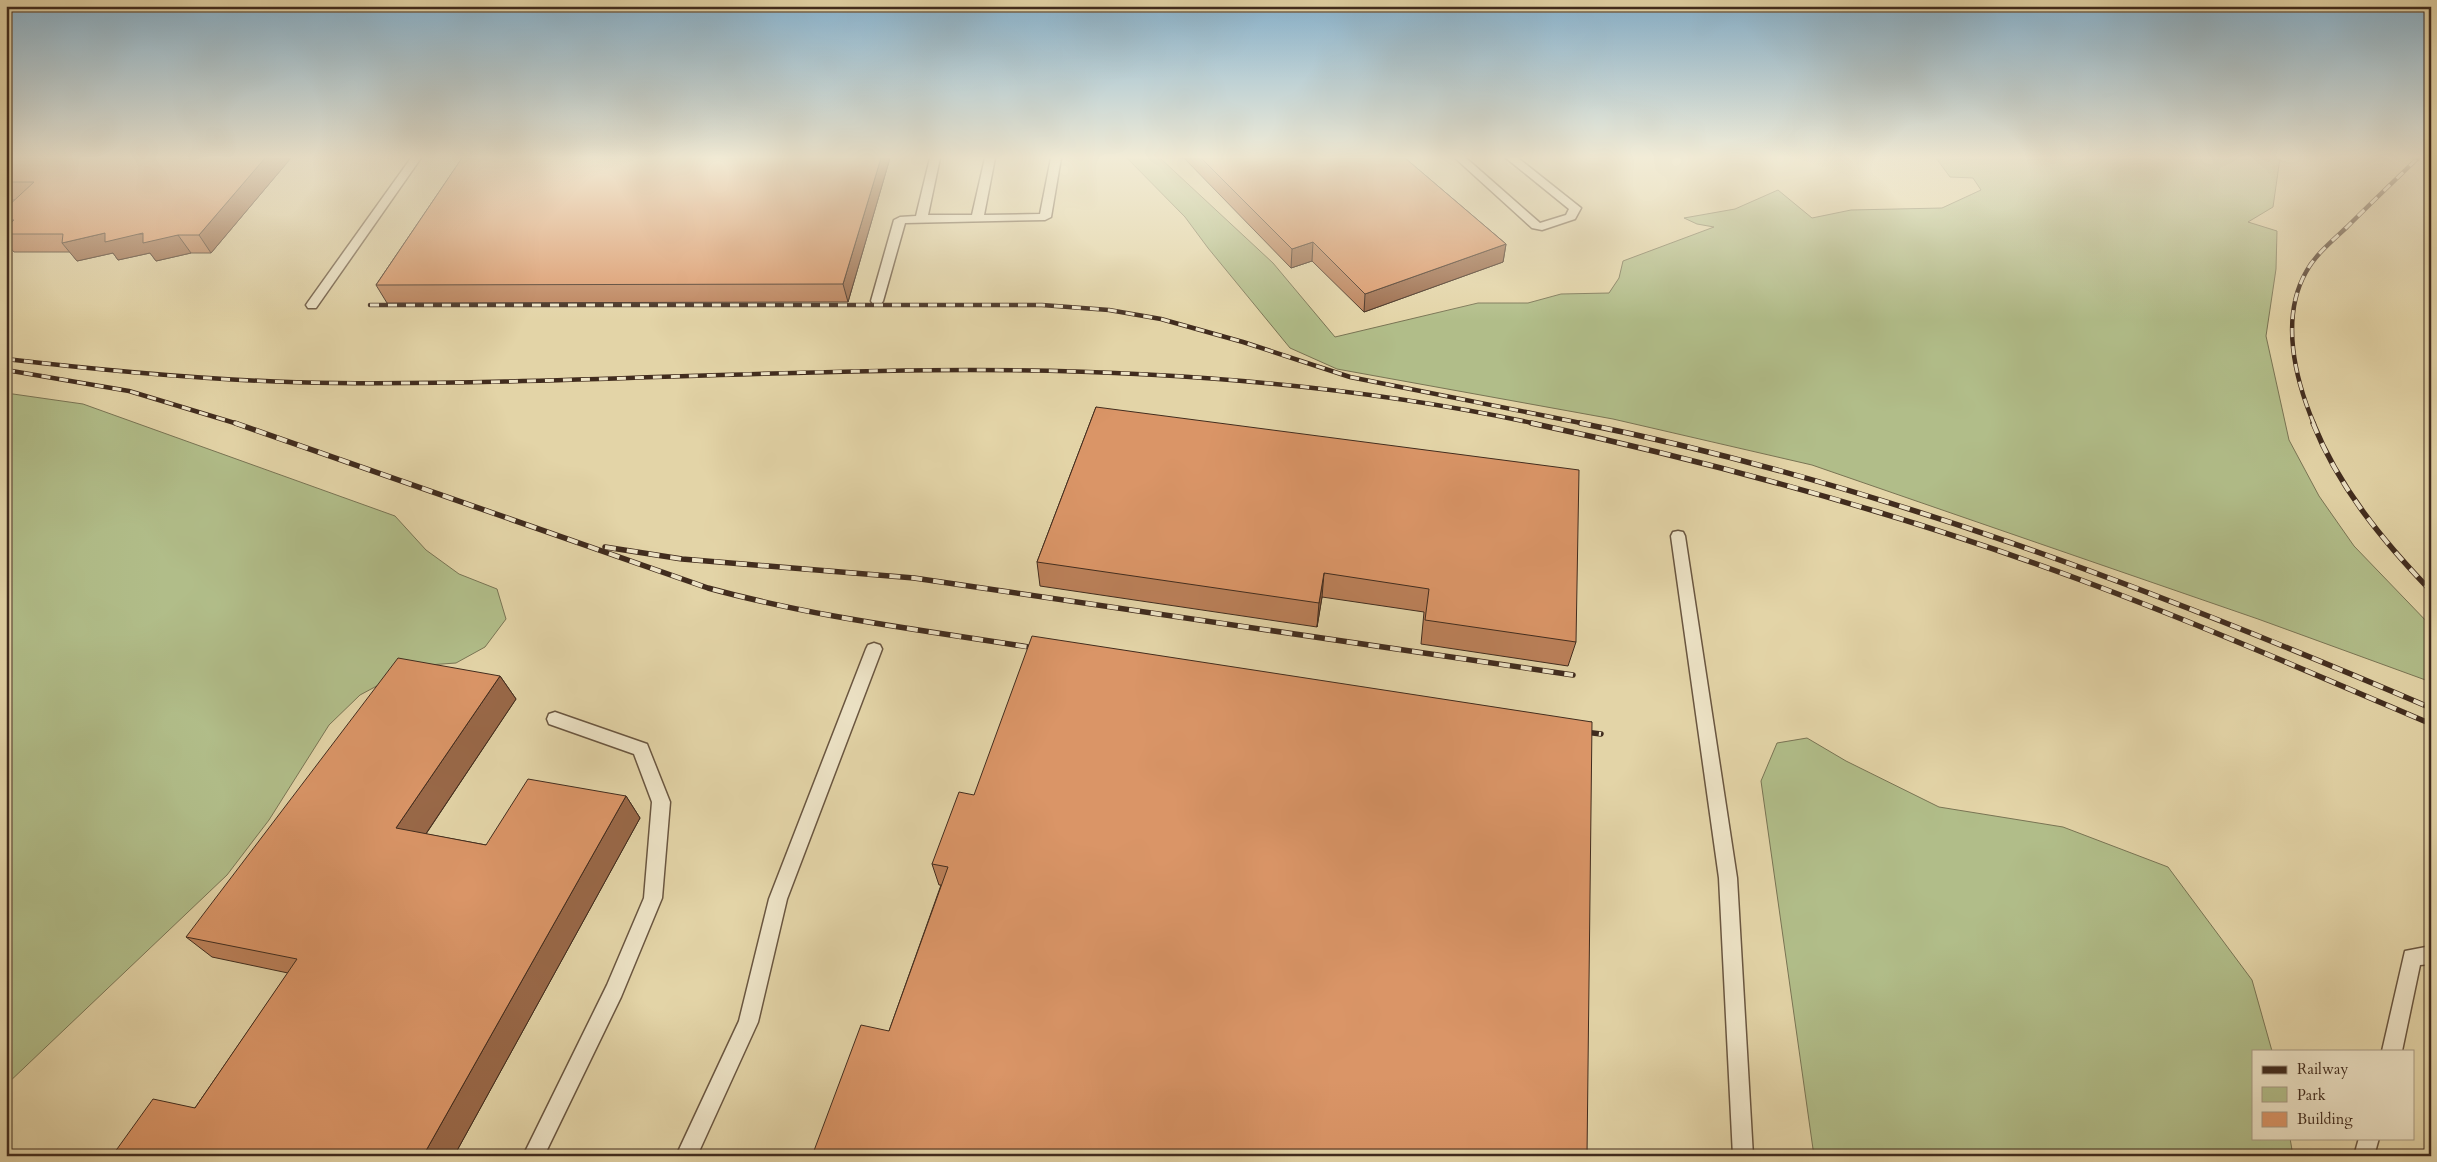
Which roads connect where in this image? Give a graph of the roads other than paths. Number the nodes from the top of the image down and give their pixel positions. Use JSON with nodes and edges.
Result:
{"nodes":[{"id":1,"x":377,"y":212,"type":"edge"},
{"id":2,"x":923,"y":212,"type":"edge"},
{"id":3,"x":978,"y":212,"type":"edge"},
{"id":4,"x":1046,"y":212,"type":"edge"},
{"id":5,"x":1521,"y":212,"type":"edge"},
{"id":6,"x":1573,"y":212,"type":"edge"},
{"id":7,"x":921,"y":219,"type":"junction"},
{"id":8,"x":977,"y":219,"type":"junction"},
{"id":9,"x":877,"y":300,"type":"dead end"},
{"id":10,"x":312,"y":304,"type":"dead end"},
{"id":11,"x":1678,"y":536,"type":"dead end"},
{"id":12,"x":874,"y":649,"type":"dead end"},
{"id":13,"x":555,"y":719,"type":"dead end"},
{"id":14,"x":2431,"y":956,"type":"edge"},
{"id":15,"x":2392,"y":1050,"type":"edge"},
{"id":16,"x":2368,"y":1140,"type":"edge"},
{"id":17,"x":534,"y":1156,"type":"edge"},
{"id":18,"x":686,"y":1156,"type":"edge"},
{"id":19,"x":1743,"y":1156,"type":"edge"},
{"id":20,"x":2364,"y":1156,"type":"edge"}],
"edges":[{"from":1,"to":10,"type":"lane"},
{"from":2,"to":7,"type":"lane"},
{"from":3,"to":8,"type":"lane"},
{"from":4,"to":8,"type":"lane"},
{"from":5,"to":6,"type":"lane"},
{"from":7,"to":8,"type":"lane"},
{"from":7,"to":9,"type":"lane"},
{"from":11,"to":19,"type":"lane"},
{"from":12,"to":18,"type":"lane"},
{"from":13,"to":17,"type":"lane"},
{"from":14,"to":15,"type":"lane"},
{"from":16,"to":20,"type":"lane"}]}
